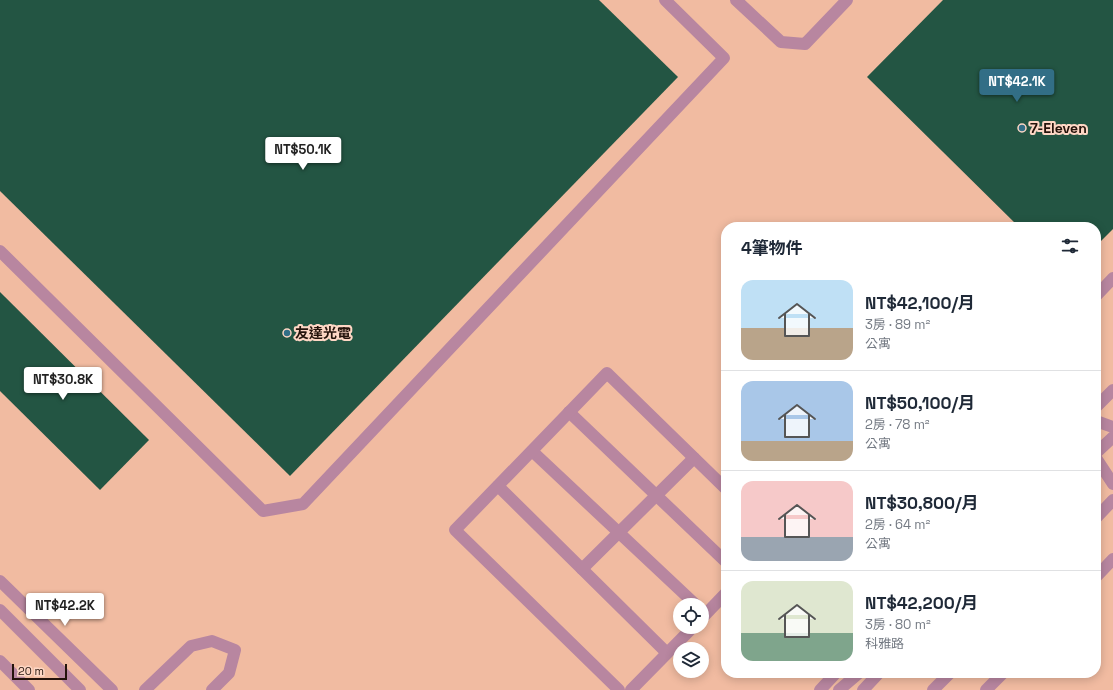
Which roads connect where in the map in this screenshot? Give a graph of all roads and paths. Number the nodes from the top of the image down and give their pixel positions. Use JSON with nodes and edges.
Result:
{"nodes":[{"id":1,"x":665,"y":0,"type":"edge"},
{"id":2,"x":736,"y":0,"type":"edge"},
{"id":3,"x":847,"y":0,"type":"edge"},
{"id":4,"x":0,"y":251,"type":"edge"},
{"id":5,"x":1113,"y":278,"type":"edge"},
{"id":6,"x":1101,"y":291,"type":"edge"},
{"id":7,"x":1113,"y":390,"type":"edge"},
{"id":8,"x":1101,"y":402,"type":"edge"},
{"id":9,"x":569,"y":412,"type":"junction"},
{"id":10,"x":1101,"y":423,"type":"edge"},
{"id":11,"x":1113,"y":427,"type":"edge"},
{"id":12,"x":1113,"y":437,"type":"edge"},
{"id":13,"x":1101,"y":448,"type":"edge"},
{"id":14,"x":532,"y":451,"type":"junction"},
{"id":15,"x":694,"y":458,"type":"junction"},
{"id":16,"x":1101,"y":466,"type":"edge"},
{"id":17,"x":721,"y":484,"type":"edge"},
{"id":18,"x":1113,"y":484,"type":"edge"},
{"id":19,"x":498,"y":486,"type":"junction"},
{"id":20,"x":656,"y":495,"type":"junction"},
{"id":21,"x":1113,"y":500,"type":"edge"},
{"id":22,"x":1101,"y":513,"type":"edge"},
{"id":23,"x":618,"y":532,"type":"junction"},
{"id":24,"x":721,"y":557,"type":"edge"},
{"id":25,"x":1113,"y":559,"type":"edge"},
{"id":26,"x":582,"y":569,"type":"junction"},
{"id":27,"x":1101,"y":572,"type":"edge"},
{"id":28,"x":0,"y":580,"type":"edge"},
{"id":29,"x":689,"y":598,"type":"edge"},
{"id":30,"x":721,"y":598,"type":"edge"},
{"id":31,"x":709,"y":609,"type":"edge"},
{"id":32,"x":0,"y":610,"type":"edge"},
{"id":33,"x":686,"y":634,"type":"edge"},
{"id":34,"x":667,"y":653,"type":"junction"},
{"id":35,"x":0,"y":661,"type":"edge"},
{"id":36,"x":831,"y":678,"type":"edge"},
{"id":37,"x":853,"y":678,"type":"edge"},
{"id":38,"x":874,"y":678,"type":"edge"},
{"id":39,"x":945,"y":678,"type":"edge"},
{"id":40,"x":947,"y":678,"type":"edge"},
{"id":41,"x":998,"y":678,"type":"edge"},
{"id":42,"x":29,"y":690,"type":"edge"},
{"id":43,"x":80,"y":690,"type":"edge"},
{"id":44,"x":112,"y":690,"type":"edge"},
{"id":45,"x":145,"y":690,"type":"edge"},
{"id":46,"x":212,"y":690,"type":"edge"},
{"id":47,"x":619,"y":690,"type":"edge"},
{"id":48,"x":631,"y":690,"type":"edge"},
{"id":49,"x":820,"y":690,"type":"edge"},
{"id":50,"x":839,"y":690,"type":"edge"},
{"id":51,"x":863,"y":690,"type":"edge"},
{"id":52,"x":933,"y":690,"type":"edge"},
{"id":53,"x":941,"y":690,"type":"edge"},
{"id":54,"x":986,"y":690,"type":"edge"}],
"edges":[{"from":1,"to":4,"type":"street"},
{"from":2,"to":3,"type":"street"},
{"from":5,"to":6,"type":"street"},
{"from":7,"to":8,"type":"street"},
{"from":9,"to":14,"type":"street"},
{"from":9,"to":15,"type":"street"},
{"from":9,"to":20,"type":"street"},
{"from":10,"to":11,"type":"street"},
{"from":12,"to":13,"type":"street"},
{"from":14,"to":19,"type":"street"},
{"from":14,"to":23,"type":"street"},
{"from":15,"to":17,"type":"street"},
{"from":15,"to":20,"type":"street"},
{"from":16,"to":18,"type":"street"},
{"from":19,"to":26,"type":"street"},
{"from":19,"to":47,"type":"street"},
{"from":20,"to":23,"type":"street"},
{"from":20,"to":24,"type":"street"},
{"from":21,"to":22,"type":"street"},
{"from":23,"to":26,"type":"street"},
{"from":23,"to":29,"type":"street"},
{"from":25,"to":27,"type":"street"},
{"from":26,"to":34,"type":"street"},
{"from":28,"to":44,"type":"street"},
{"from":30,"to":31,"type":"street"},
{"from":32,"to":43,"type":"street"},
{"from":33,"to":34,"type":"street"},
{"from":34,"to":48,"type":"street"},
{"from":35,"to":42,"type":"street"},
{"from":36,"to":49,"type":"street"},
{"from":37,"to":50,"type":"street"},
{"from":38,"to":51,"type":"street"},
{"from":39,"to":52,"type":"street"},
{"from":40,"to":53,"type":"street"},
{"from":41,"to":54,"type":"street"},
{"from":45,"to":46,"type":"street"}]}
